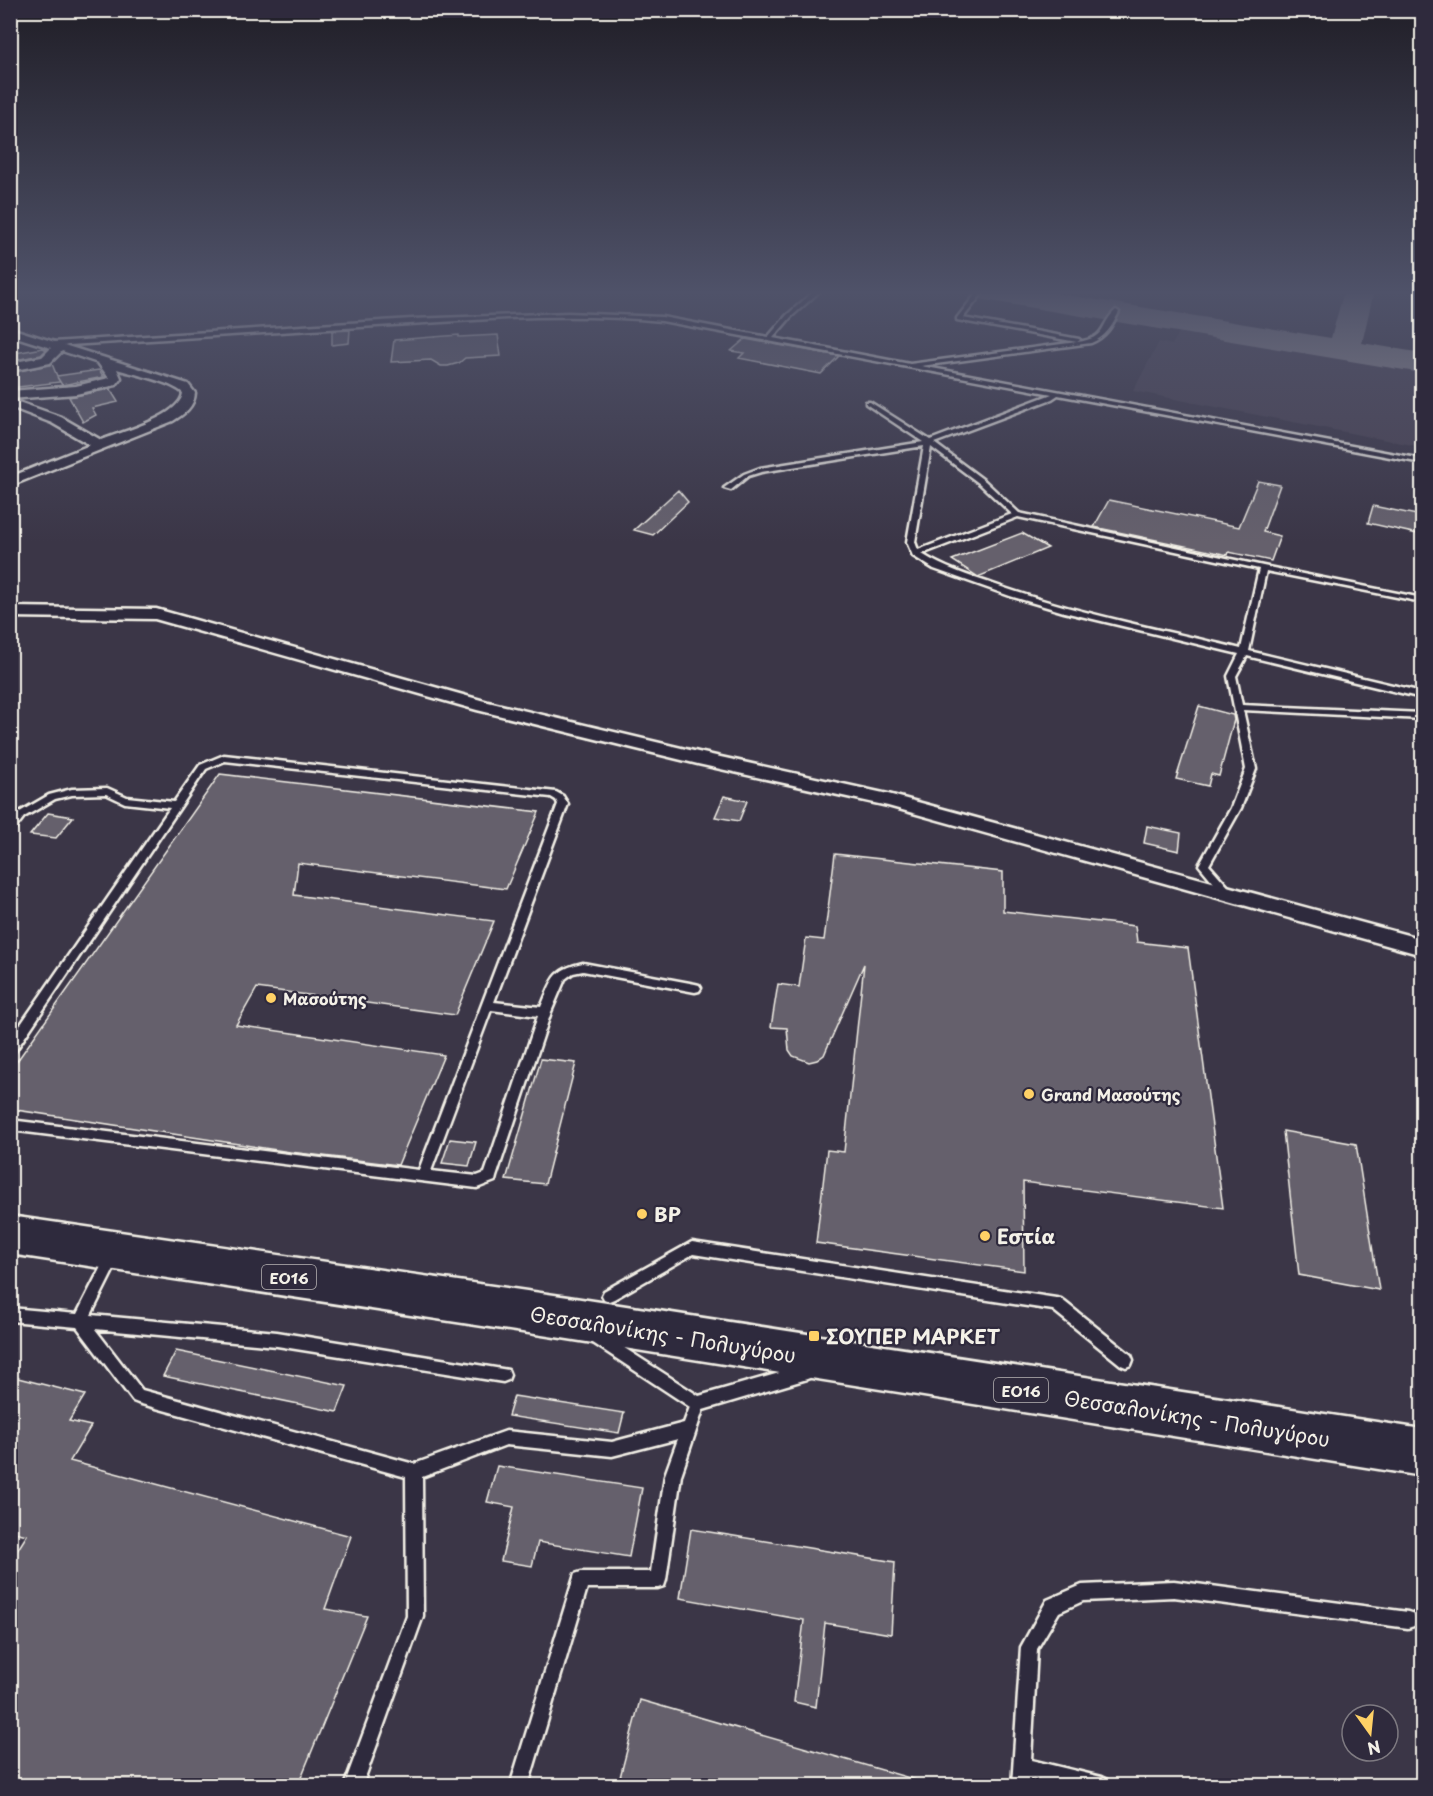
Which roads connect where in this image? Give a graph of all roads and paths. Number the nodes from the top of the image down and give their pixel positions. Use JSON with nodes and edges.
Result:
{"nodes":[{"id":1,"x":113,"y":375,"type":"edge"},
{"id":2,"x":147,"y":375,"type":"edge"},
{"id":3,"x":954,"y":375,"type":"edge"},
{"id":4,"x":1054,"y":393,"type":"junction"},
{"id":5,"x":10,"y":395,"type":"edge"},
{"id":6,"x":10,"y":403,"type":"edge"},
{"id":7,"x":868,"y":403,"type":"dead end"},
{"id":8,"x":928,"y":443,"type":"junction"},
{"id":9,"x":98,"y":445,"type":"junction"},
{"id":10,"x":1422,"y":461,"type":"edge"},
{"id":11,"x":10,"y":482,"type":"edge"},
{"id":12,"x":728,"y":488,"type":"dead end"},
{"id":13,"x":1017,"y":515,"type":"junction"},
{"id":14,"x":916,"y":554,"type":"junction"},
{"id":15,"x":1263,"y":568,"type":"junction"},
{"id":16,"x":1422,"y":600,"type":"edge"},
{"id":17,"x":10,"y":612,"type":"edge"},
{"id":18,"x":1245,"y":651,"type":"junction"},
{"id":19,"x":1422,"y":695,"type":"edge"},
{"id":20,"x":1239,"y":707,"type":"junction"},
{"id":21,"x":1422,"y":716,"type":"edge"},
{"id":22,"x":176,"y":806,"type":"junction"},
{"id":23,"x":10,"y":828,"type":"edge"},
{"id":24,"x":1227,"y":891,"type":"junction"},
{"id":25,"x":1422,"y":947,"type":"edge"},
{"id":26,"x":695,"y":988,"type":"dead end"},
{"id":27,"x":486,"y":1005,"type":"junction"},
{"id":28,"x":545,"y":1012,"type":"junction"},
{"id":29,"x":10,"y":1050,"type":"edge"},
{"id":30,"x":10,"y":1125,"type":"edge"},
{"id":31,"x":423,"y":1176,"type":"junction"},
{"id":32,"x":10,"y":1235,"type":"edge"},
{"id":33,"x":116,"y":1251,"type":"junction"},
{"id":34,"x":609,"y":1295,"type":"dead end"},
{"id":35,"x":10,"y":1314,"type":"edge"},
{"id":36,"x":568,"y":1318,"type":"junction"},
{"id":37,"x":81,"y":1321,"type":"junction"},
{"id":38,"x":1126,"y":1360,"type":"dead end"},
{"id":39,"x":841,"y":1362,"type":"junction"},
{"id":40,"x":503,"y":1375,"type":"dead end"},
{"id":41,"x":698,"y":1404,"type":"junction"},
{"id":42,"x":689,"y":1429,"type":"junction"},
{"id":43,"x":1422,"y":1453,"type":"edge"},
{"id":44,"x":414,"y":1472,"type":"junction"},
{"id":45,"x":1408,"y":1620,"type":"dead end"},
{"id":46,"x":1023,"y":1767,"type":"junction"},
{"id":47,"x":353,"y":1785,"type":"edge"},
{"id":48,"x":519,"y":1785,"type":"edge"},
{"id":49,"x":1021,"y":1785,"type":"edge"},
{"id":50,"x":1101,"y":1785,"type":"edge"}],
"edges":[{"from":1,"to":5,"type":"street"},
{"from":2,"to":9,"type":"street"},
{"from":3,"to":4,"type":"lane"},
{"from":4,"to":8,"type":"lane"},
{"from":4,"to":10,"type":"lane"},
{"from":6,"to":9,"type":"street"},
{"from":7,"to":8,"type":"lane"},
{"from":8,"to":12,"type":"lane"},
{"from":8,"to":13,"type":"lane"},
{"from":8,"to":14,"type":"lane"},
{"from":9,"to":11,"type":"street"},
{"from":13,"to":14,"type":"lane"},
{"from":13,"to":15,"type":"lane"},
{"from":14,"to":18,"type":"lane"},
{"from":15,"to":16,"type":"lane"},
{"from":15,"to":18,"type":"lane"},
{"from":17,"to":24,"type":"street"},
{"from":18,"to":19,"type":"lane"},
{"from":18,"to":20,"type":"lane"},
{"from":20,"to":21,"type":"lane"},
{"from":20,"to":24,"type":"lane"},
{"from":22,"to":23,"type":"lane"},
{"from":22,"to":27,"type":"lane"},
{"from":22,"to":29,"type":"lane"},
{"from":24,"to":25,"type":"street"},
{"from":26,"to":28,"type":"lane"},
{"from":27,"to":28,"type":"lane"},
{"from":27,"to":31,"type":"lane"},
{"from":28,"to":31,"type":"lane"},
{"from":30,"to":31,"type":"lane"},
{"from":32,"to":33,"type":"main road","name":"Θεσσαλονίκης - Πολυγύρου","number":"ΕΟ16"},
{"from":33,"to":36,"type":"main road","name":"Θεσσαλονίκης - Πολυγύρου","number":"ΕΟ16"},
{"from":33,"to":37,"type":"lane"},
{"from":34,"to":38,"type":"lane"},
{"from":35,"to":37,"type":"lane"},
{"from":36,"to":39,"type":"main road","name":"Θεσσαλονίκης - Πολυγύρου","number":"ΕΟ16"},
{"from":36,"to":41,"type":"lane"},
{"from":37,"to":40,"type":"lane"},
{"from":37,"to":44,"type":"lane"},
{"from":39,"to":41,"type":"lane"},
{"from":39,"to":43,"type":"main road","name":"Θεσσαλονίκης - Πολυγύρου","number":"ΕΟ16"},
{"from":41,"to":42,"type":"lane"},
{"from":42,"to":44,"type":"lane"},
{"from":42,"to":48,"type":"lane"},
{"from":44,"to":47,"type":"lane"},
{"from":45,"to":46,"type":"lane"},
{"from":46,"to":49,"type":"lane"},
{"from":46,"to":50,"type":"lane"}]}
